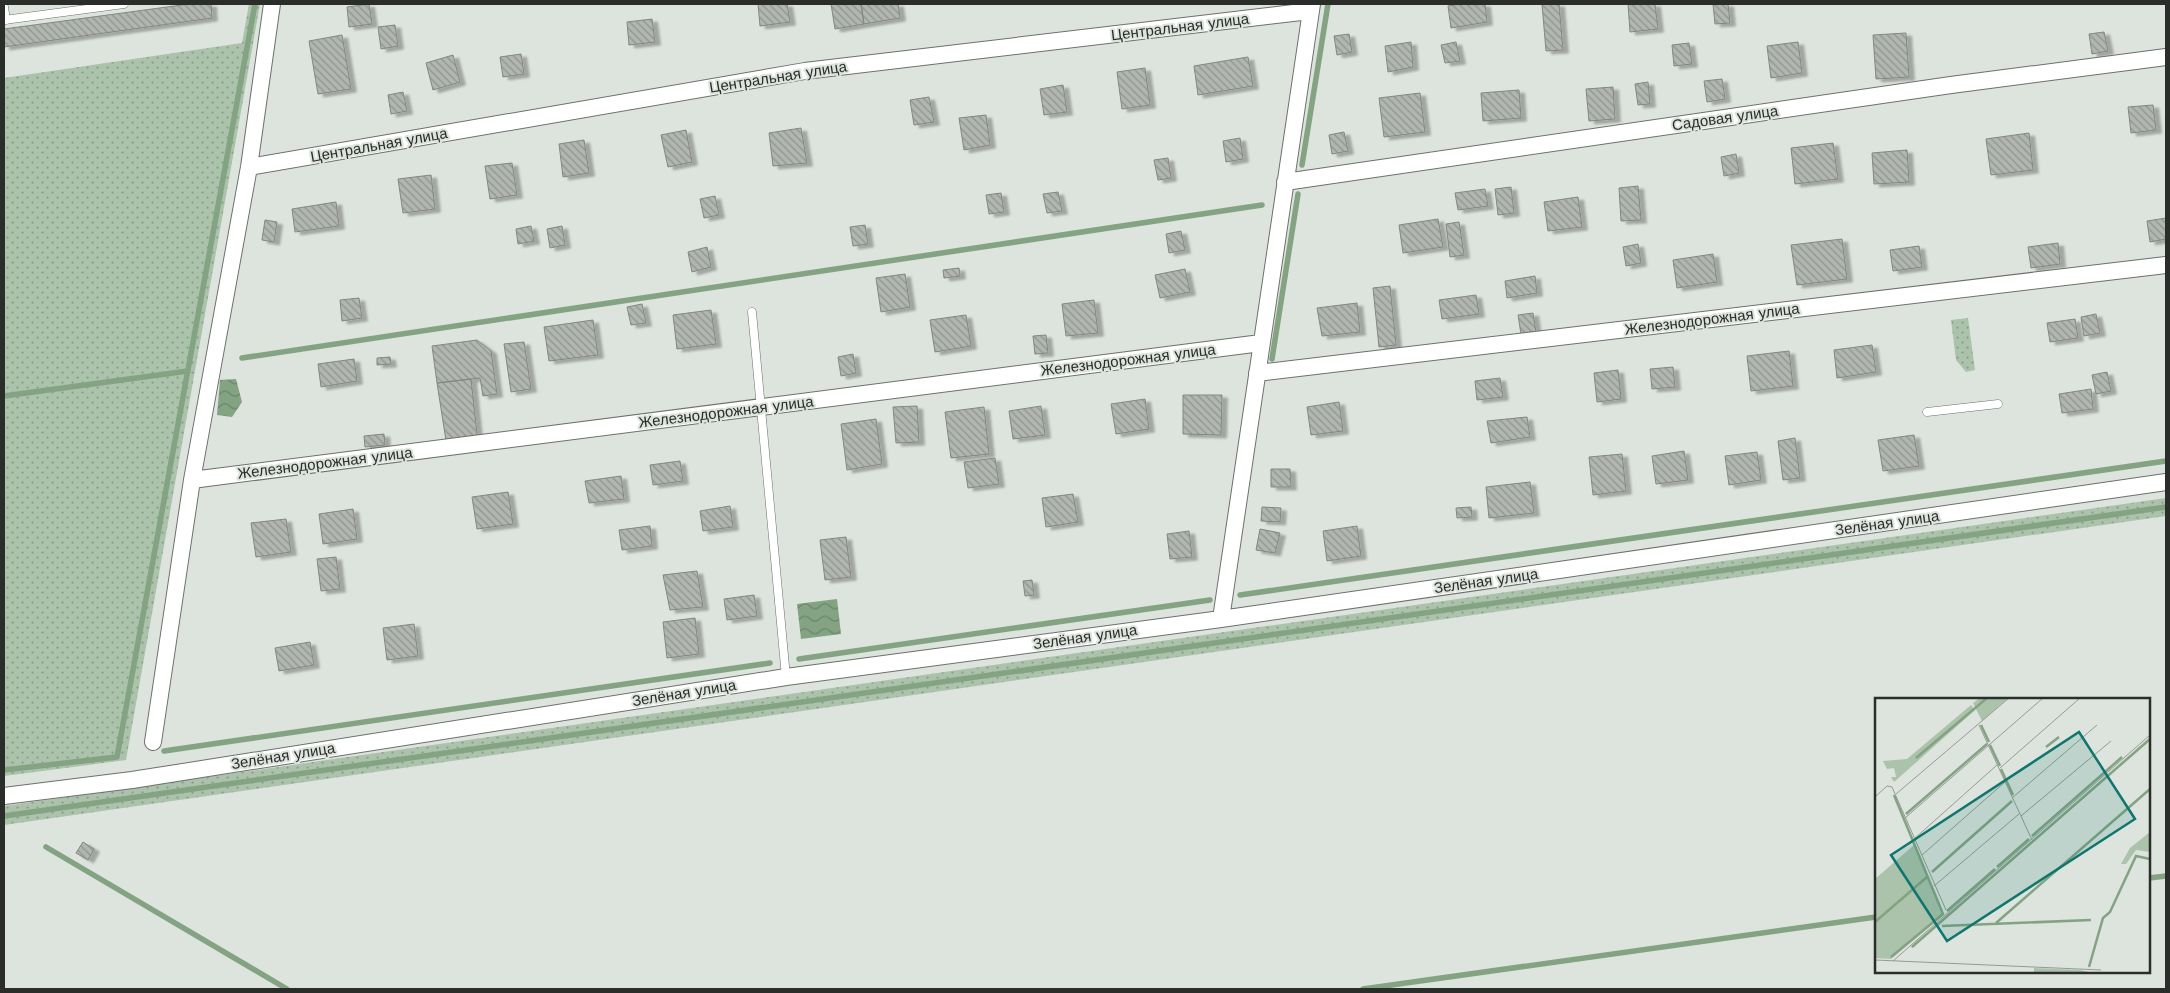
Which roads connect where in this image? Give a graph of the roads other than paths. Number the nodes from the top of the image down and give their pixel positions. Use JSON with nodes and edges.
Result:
{"nodes":[{"id":1,"x":119,"y":4,"type":"edge"},
{"id":2,"x":272,"y":4,"type":"edge"},
{"id":3,"x":4,"y":7,"type":"edge"},
{"id":4,"x":1311,"y":7,"type":"edge"},
{"id":5,"x":60,"y":8,"type":"edge"},
{"id":6,"x":5,"y":20,"type":"edge"},
{"id":7,"x":2166,"y":57,"type":"edge"},
{"id":8,"x":249,"y":167,"type":"junction"},
{"id":9,"x":1285,"y":182,"type":"junction"},
{"id":10,"x":2166,"y":264,"type":"edge"},
{"id":11,"x":752,"y":312,"type":"dead end"},
{"id":12,"x":1261,"y":343,"type":"junction"},
{"id":13,"x":1257,"y":373,"type":"junction"},
{"id":14,"x":1998,"y":404,"type":"dead end"},
{"id":15,"x":761,"y":408,"type":"junction"},
{"id":16,"x":1927,"y":412,"type":"dead end"},
{"id":17,"x":192,"y":480,"type":"junction"},
{"id":18,"x":2166,"y":482,"type":"edge"},
{"id":19,"x":1221,"y":619,"type":"junction"},
{"id":20,"x":786,"y":677,"type":"junction"},
{"id":21,"x":152,"y":742,"type":"dead end"},
{"id":22,"x":4,"y":796,"type":"edge"}],
"edges":[{"from":1,"to":5,"type":"lane"},
{"from":2,"to":8,"type":"street"},
{"from":3,"to":6,"type":"lane"},
{"from":4,"to":8,"type":"street","name":"Центральная улица"},
{"from":4,"to":9,"type":"street"},
{"from":5,"to":6,"type":"lane"},
{"from":7,"to":9,"type":"street","name":"Садовая улица"},
{"from":8,"to":17,"type":"street"},
{"from":9,"to":12,"type":"street"},
{"from":10,"to":13,"type":"street","name":"Железнодорожная улица"},
{"from":11,"to":15,"type":"lane"},
{"from":12,"to":13,"type":"street"},
{"from":12,"to":15,"type":"street","name":"Железнодорожная улица"},
{"from":13,"to":19,"type":"street"},
{"from":14,"to":16,"type":"lane"},
{"from":15,"to":17,"type":"street","name":"Железнодорожная улица"},
{"from":15,"to":20,"type":"lane"},
{"from":17,"to":21,"type":"street"},
{"from":18,"to":19,"type":"street","name":"Зелёная улица"},
{"from":19,"to":20,"type":"street","name":"Зелёная улица"},
{"from":20,"to":22,"type":"street","name":"Зелёная улица"}]}
